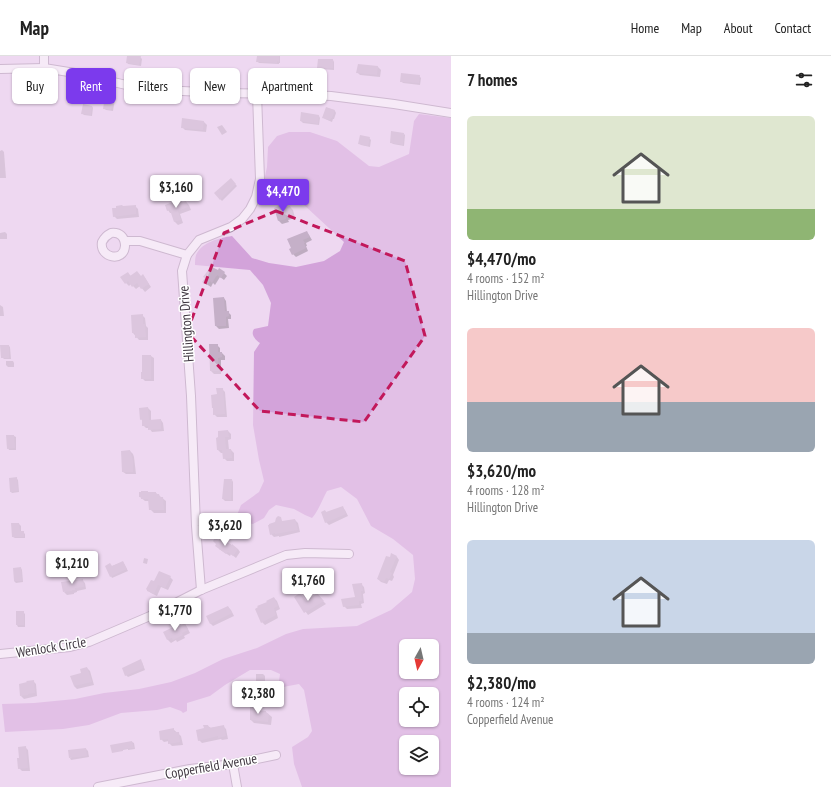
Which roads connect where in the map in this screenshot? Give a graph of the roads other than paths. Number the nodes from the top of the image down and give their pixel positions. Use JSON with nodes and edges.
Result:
{"nodes":[{"id":1,"x":44,"y":56,"type":"edge"},
{"id":2,"x":44,"y":68,"type":"edge"},
{"id":3,"x":0,"y":69,"type":"edge"},
{"id":4,"x":12,"y":69,"type":"edge"},
{"id":5,"x":58,"y":70,"type":"edge"},
{"id":6,"x":248,"y":94,"type":"edge"},
{"id":7,"x":327,"y":96,"type":"edge"},
{"id":8,"x":257,"y":104,"type":"edge"},
{"id":9,"x":451,"y":113,"type":"edge"},
{"id":10,"x":125,"y":241,"type":"dead end"},
{"id":11,"x":187,"y":254,"type":"junction"},
{"id":12,"x":349,"y":554,"type":"dead end"},
{"id":13,"x":201,"y":590,"type":"junction"},
{"id":14,"x":0,"y":654,"type":"edge"},
{"id":15,"x":276,"y":755,"type":"dead end"},
{"id":16,"x":233,"y":764,"type":"junction"},
{"id":17,"x":98,"y":787,"type":"edge"},
{"id":18,"x":237,"y":787,"type":"edge"}],
"edges":[{"from":1,"to":2,"type":"street"},
{"from":3,"to":4,"type":"street"},
{"from":5,"to":6,"type":"street"},
{"from":7,"to":9,"type":"street"},
{"from":8,"to":11,"type":"street","name":"Hillington Drive"},
{"from":10,"to":11,"type":"street"},
{"from":11,"to":13,"type":"street","name":"Hillington Drive"},
{"from":12,"to":13,"type":"street","name":"Wenlock Circle"},
{"from":13,"to":14,"type":"street","name":"Wenlock Circle"},
{"from":15,"to":16,"type":"street","name":"Copperfield Avenue"},
{"from":16,"to":17,"type":"street","name":"Copperfield Avenue"},
{"from":16,"to":18,"type":"street"}]}
